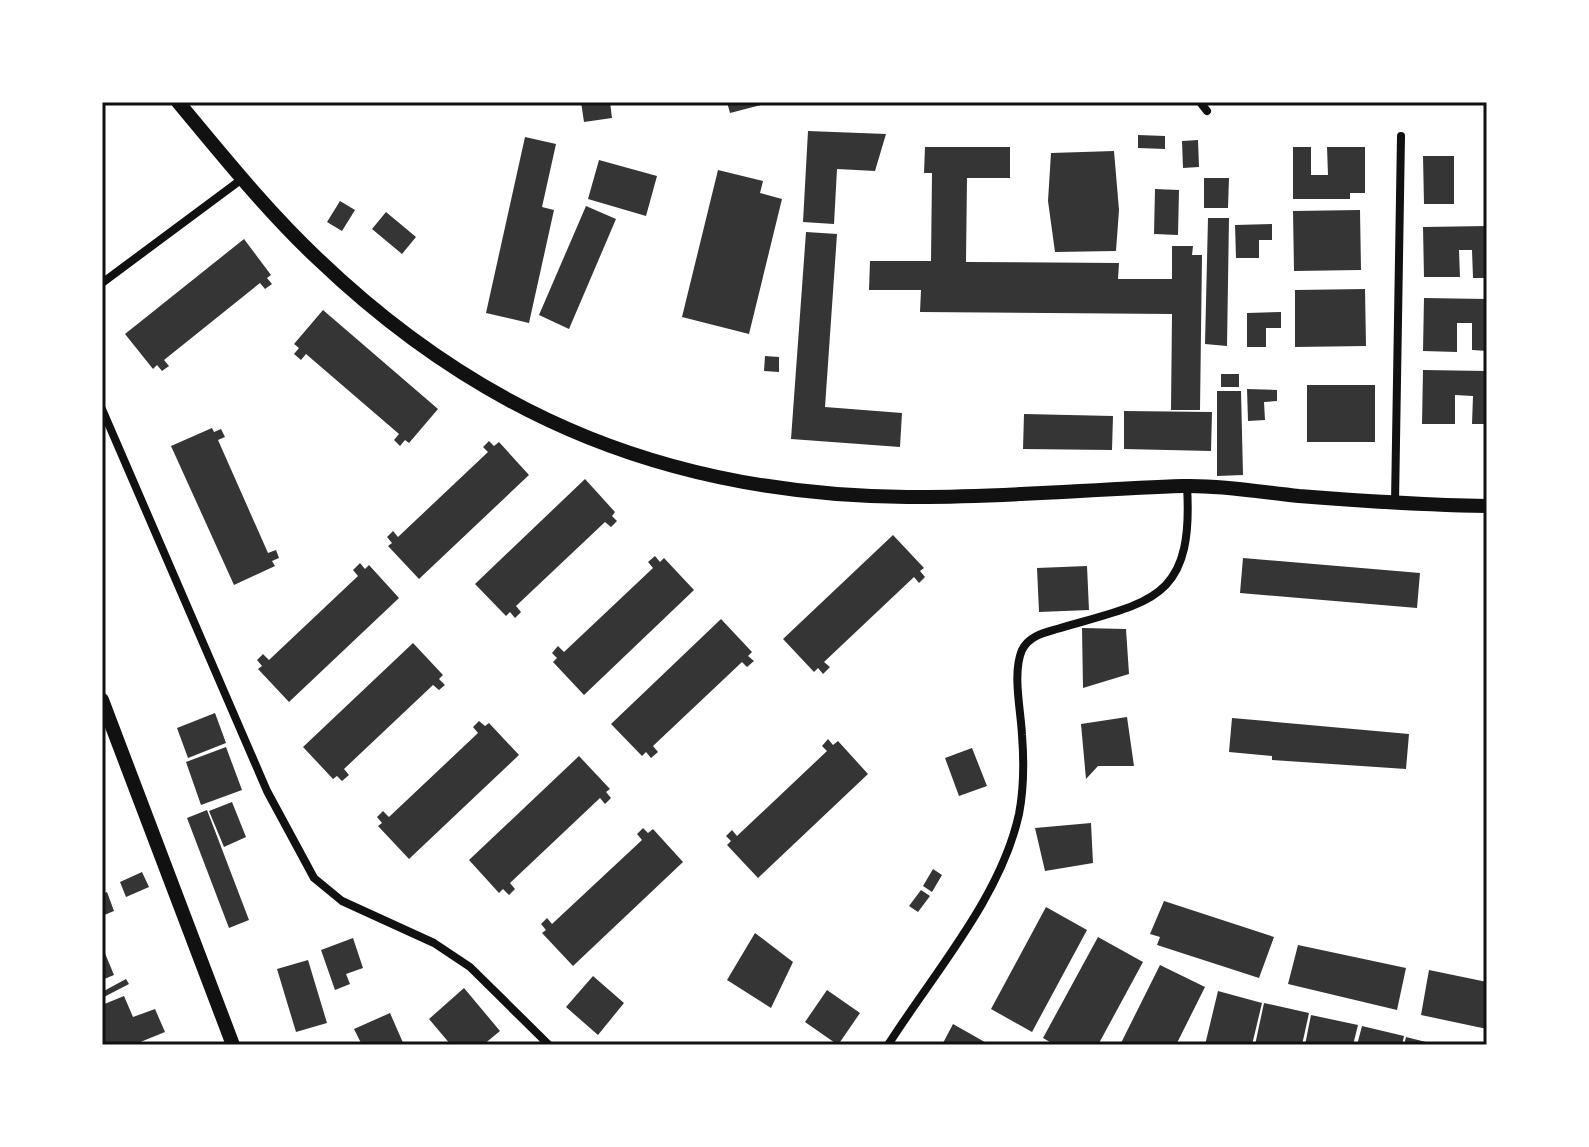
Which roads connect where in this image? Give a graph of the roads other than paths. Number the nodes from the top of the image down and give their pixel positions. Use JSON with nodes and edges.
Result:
{"nodes":[{"id":1,"x":178,"y":102,"type":"edge"},
{"id":2,"x":1200,"y":102,"type":"edge"},
{"id":3,"x":1207,"y":111,"type":"dead end"},
{"id":4,"x":1401,"y":136,"type":"dead end"},
{"id":5,"x":242,"y":179,"type":"junction"},
{"id":6,"x":102,"y":283,"type":"edge"},
{"id":7,"x":102,"y":409,"type":"edge"},
{"id":8,"x":1187,"y":486,"type":"junction"},
{"id":9,"x":1395,"y":504,"type":"junction"},
{"id":10,"x":1487,"y":506,"type":"edge"},
{"id":11,"x":102,"y":700,"type":"edge"},
{"id":12,"x":233,"y":1045,"type":"edge"},
{"id":13,"x":549,"y":1045,"type":"edge"},
{"id":14,"x":888,"y":1045,"type":"edge"}],
"edges":[{"from":1,"to":5,"type":"street"},
{"from":2,"to":3,"type":"street"},
{"from":4,"to":9,"type":"street"},
{"from":5,"to":6,"type":"street"},
{"from":5,"to":8,"type":"street"},
{"from":7,"to":13,"type":"street"},
{"from":8,"to":9,"type":"street"},
{"from":8,"to":14,"type":"street"},
{"from":9,"to":10,"type":"street"},
{"from":11,"to":12,"type":"street"}]}
